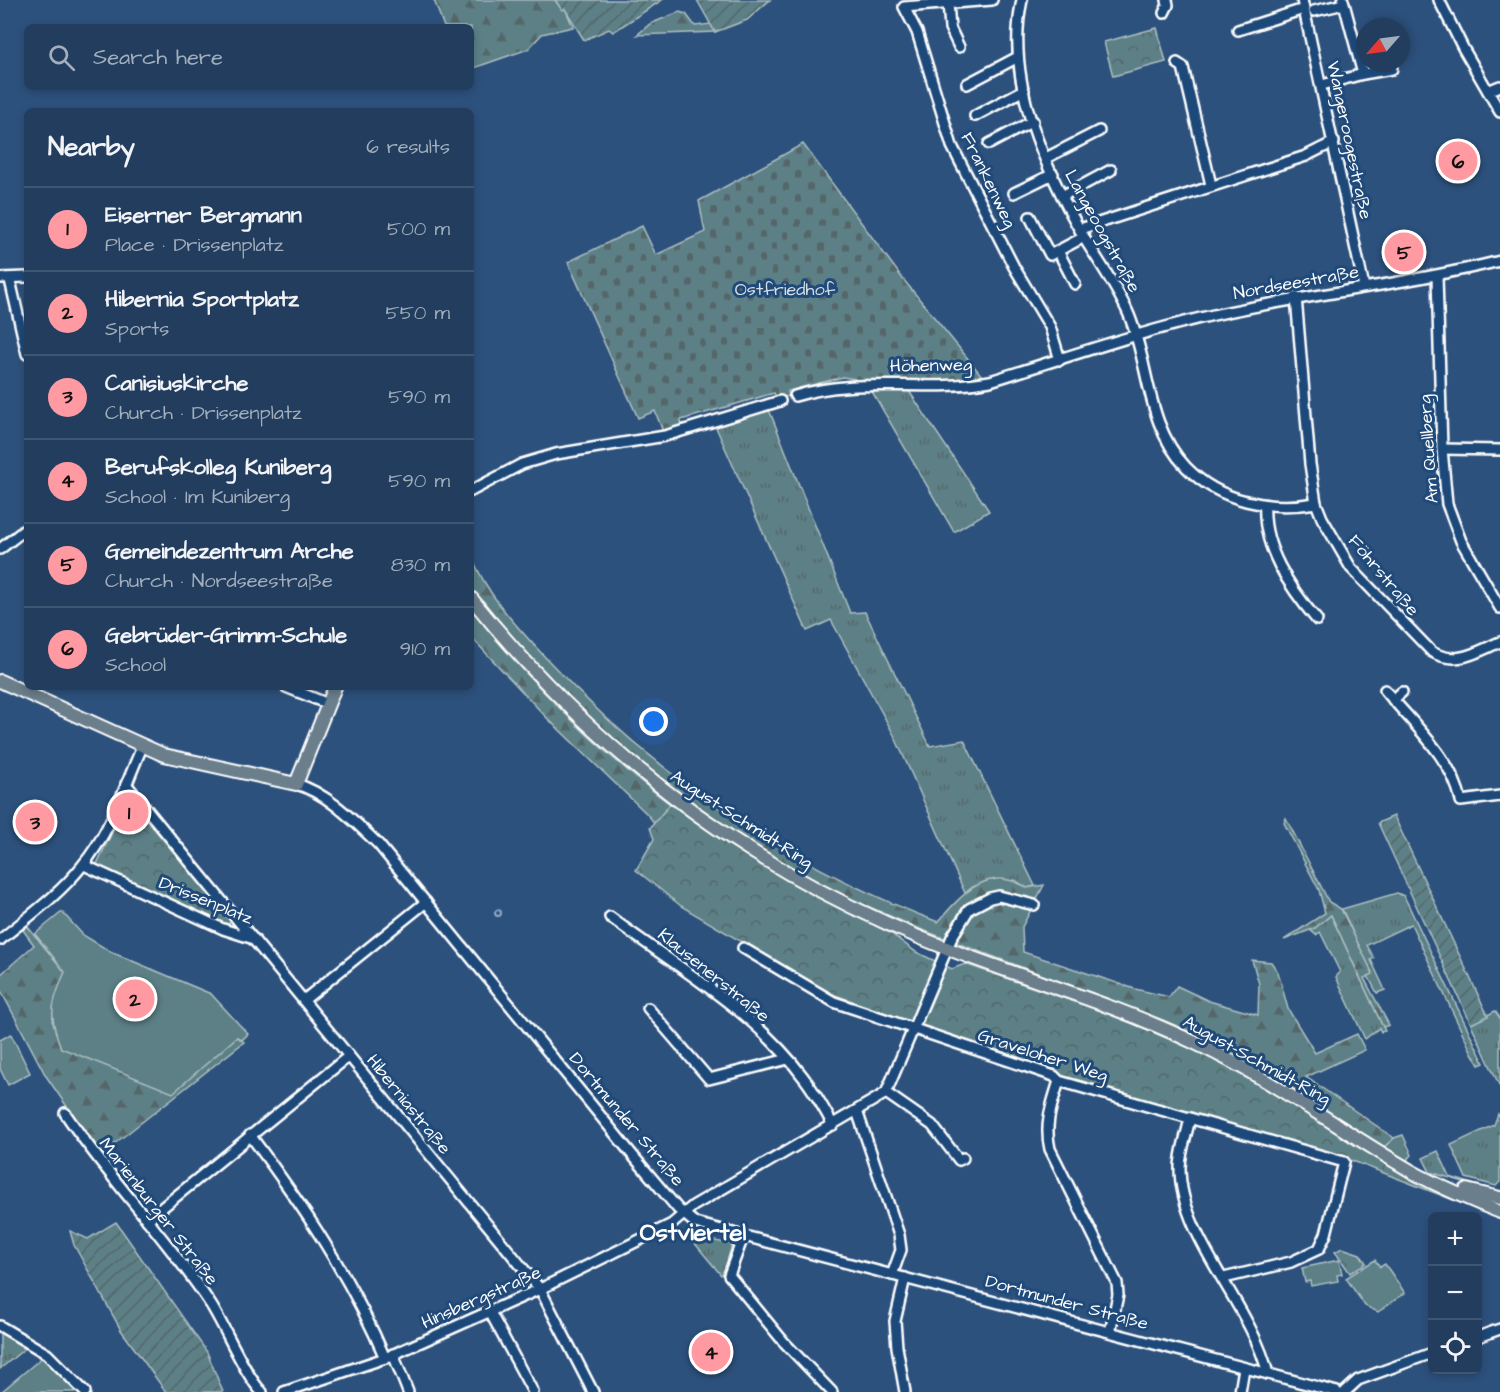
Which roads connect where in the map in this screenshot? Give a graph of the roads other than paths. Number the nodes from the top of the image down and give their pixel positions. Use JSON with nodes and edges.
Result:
{"nodes":[{"id":1,"x":992,"y":0,"type":"edge"},
{"id":2,"x":1022,"y":0,"type":"edge"},
{"id":3,"x":1167,"y":0,"type":"edge"},
{"id":4,"x":1439,"y":0,"type":"edge"},
{"id":5,"x":1343,"y":2,"type":"edge"},
{"id":6,"x":948,"y":3,"type":"junction"},
{"id":7,"x":1307,"y":7,"type":"edge"},
{"id":8,"x":1164,"y":13,"type":"dead end"},
{"id":9,"x":1238,"y":30,"type":"dead end"},
{"id":10,"x":959,"y":47,"type":"dead end"},
{"id":11,"x":1018,"y":57,"type":"junction"},
{"id":12,"x":1177,"y":63,"type":"dead end"},
{"id":13,"x":1374,"y":72,"type":"edge"},
{"id":14,"x":1362,"y":74,"type":"junction"},
{"id":15,"x":967,"y":84,"type":"dead end"},
{"id":16,"x":1322,"y":85,"type":"junction"},
{"id":17,"x":1500,"y":86,"type":"edge"},
{"id":18,"x":1024,"y":90,"type":"junction"},
{"id":19,"x":1488,"y":91,"type":"junction"},
{"id":20,"x":1500,"y":112,"type":"edge"},
{"id":21,"x":975,"y":116,"type":"dead end"},
{"id":22,"x":1033,"y":121,"type":"junction"},
{"id":23,"x":1099,"y":131,"type":"dead end"},
{"id":24,"x":1334,"y":142,"type":"junction"},
{"id":25,"x":989,"y":144,"type":"dead end"},
{"id":26,"x":1046,"y":158,"type":"junction"},
{"id":27,"x":1111,"y":170,"type":"dead end"},
{"id":28,"x":1053,"y":174,"type":"junction"},
{"id":29,"x":1211,"y":185,"type":"junction"},
{"id":30,"x":1014,"y":192,"type":"dead end"},
{"id":31,"x":1062,"y":196,"type":"junction"},
{"id":32,"x":1030,"y":216,"type":"dead end"},
{"id":33,"x":1082,"y":233,"type":"junction"},
{"id":34,"x":1058,"y":251,"type":"junction"},
{"id":35,"x":1500,"y":261,"type":"edge"},
{"id":36,"x":1437,"y":276,"type":"junction"},
{"id":37,"x":24,"y":278,"type":"edge"},
{"id":38,"x":5,"y":279,"type":"edge"},
{"id":39,"x":1075,"y":284,"type":"dead end"},
{"id":40,"x":1364,"y":287,"type":"junction"},
{"id":41,"x":1296,"y":297,"type":"junction"},
{"id":42,"x":1136,"y":337,"type":"junction"},
{"id":43,"x":24,"y":344,"type":"edge"},
{"id":44,"x":1060,"y":360,"type":"junction"},
{"id":45,"x":795,"y":396,"type":"dead end"},
{"id":46,"x":780,"y":401,"type":"dead end"},
{"id":47,"x":1442,"y":449,"type":"junction"},
{"id":48,"x":1500,"y":450,"type":"edge"},
{"id":49,"x":474,"y":489,"type":"edge"},
{"id":50,"x":1316,"y":503,"type":"junction"},
{"id":51,"x":1265,"y":506,"type":"junction"},
{"id":52,"x":24,"y":530,"type":"edge"},
{"id":53,"x":0,"y":549,"type":"edge"},
{"id":54,"x":474,"y":602,"type":"edge"},
{"id":55,"x":1500,"y":608,"type":"edge"},
{"id":56,"x":1317,"y":620,"type":"dead end"},
{"id":57,"x":1500,"y":642,"type":"edge"},
{"id":58,"x":0,"y":681,"type":"edge"},
{"id":59,"x":293,"y":690,"type":"edge"},
{"id":60,"x":334,"y":690,"type":"edge"},
{"id":61,"x":1384,"y":690,"type":"dead end"},
{"id":62,"x":1402,"y":692,"type":"dead end"},
{"id":63,"x":1393,"y":700,"type":"junction"},
{"id":64,"x":328,"y":704,"type":"junction"},
{"id":65,"x":142,"y":747,"type":"junction"},
{"id":66,"x":126,"y":784,"type":"junction"},
{"id":67,"x":296,"y":784,"type":"junction"},
{"id":68,"x":1500,"y":796,"type":"edge"},
{"id":69,"x":84,"y":864,"type":"junction"},
{"id":70,"x":426,"y":902,"type":"junction"},
{"id":71,"x":1034,"y":905,"type":"dead end"},
{"id":72,"x":610,"y":917,"type":"dead end"},
{"id":73,"x":254,"y":939,"type":"junction"},
{"id":74,"x":0,"y":940,"type":"edge"},
{"id":75,"x":743,"y":948,"type":"dead end"},
{"id":76,"x":948,"y":948,"type":"junction"},
{"id":77,"x":304,"y":1000,"type":"junction"},
{"id":78,"x":648,"y":1008,"type":"dead end"},
{"id":79,"x":914,"y":1028,"type":"junction"},
{"id":80,"x":348,"y":1056,"type":"junction"},
{"id":81,"x":788,"y":1059,"type":"junction"},
{"id":82,"x":1059,"y":1081,"type":"junction"},
{"id":83,"x":886,"y":1093,"type":"junction"},
{"id":84,"x":857,"y":1111,"type":"junction"},
{"id":85,"x":65,"y":1113,"type":"dead end"},
{"id":86,"x":1190,"y":1118,"type":"junction"},
{"id":87,"x":833,"y":1125,"type":"junction"},
{"id":88,"x":250,"y":1135,"type":"junction"},
{"id":89,"x":963,"y":1158,"type":"dead end"},
{"id":90,"x":1438,"y":1184,"type":"junction"},
{"id":91,"x":1500,"y":1198,"type":"edge"},
{"id":92,"x":1500,"y":1212,"type":"edge"},
{"id":93,"x":684,"y":1214,"type":"junction"},
{"id":94,"x":147,"y":1220,"type":"junction"},
{"id":95,"x":743,"y":1237,"type":"junction"},
{"id":96,"x":892,"y":1275,"type":"junction"},
{"id":97,"x":905,"y":1278,"type":"junction"},
{"id":98,"x":1224,"y":1278,"type":"junction"},
{"id":99,"x":540,"y":1289,"type":"junction"},
{"id":100,"x":490,"y":1312,"type":"junction"},
{"id":101,"x":0,"y":1326,"type":"edge"},
{"id":102,"x":1500,"y":1329,"type":"edge"},
{"id":103,"x":1110,"y":1332,"type":"junction"},
{"id":104,"x":1482,"y":1336,"type":"edge"},
{"id":105,"x":1428,"y":1354,"type":"edge"},
{"id":106,"x":389,"y":1356,"type":"junction"},
{"id":107,"x":1244,"y":1368,"type":"junction"},
{"id":108,"x":1268,"y":1374,"type":"junction"},
{"id":109,"x":85,"y":1392,"type":"edge"},
{"id":110,"x":262,"y":1392,"type":"edge"},
{"id":111,"x":284,"y":1392,"type":"edge"},
{"id":112,"x":408,"y":1392,"type":"edge"},
{"id":113,"x":533,"y":1392,"type":"edge"},
{"id":114,"x":593,"y":1392,"type":"edge"},
{"id":115,"x":832,"y":1392,"type":"edge"},
{"id":116,"x":905,"y":1392,"type":"edge"},
{"id":117,"x":1240,"y":1392,"type":"edge"},
{"id":118,"x":1337,"y":1392,"type":"edge"},
{"id":119,"x":1345,"y":1392,"type":"edge"}],
"edges":[{"from":1,"to":6,"type":"street"},
{"from":2,"to":11,"type":"street","name":"Langeoogstraße"},
{"from":3,"to":8,"type":"street"},
{"from":4,"to":19,"type":"street"},
{"from":5,"to":7,"type":"street"},
{"from":5,"to":14,"type":"street"},
{"from":6,"to":10,"type":"street"},
{"from":6,"to":44,"type":"street","name":"Frankenweg"},
{"from":7,"to":9,"type":"street"},
{"from":7,"to":16,"type":"street","name":"Wangeroogestraße"},
{"from":11,"to":15,"type":"street"},
{"from":11,"to":18,"type":"street","name":"Langeoogstraße"},
{"from":12,"to":29,"type":"street"},
{"from":13,"to":14,"type":"street"},
{"from":14,"to":16,"type":"street"},
{"from":16,"to":24,"type":"street","name":"Wangeroogestraße"},
{"from":17,"to":19,"type":"street"},
{"from":18,"to":21,"type":"street"},
{"from":18,"to":22,"type":"street","name":"Langeoogstraße"},
{"from":19,"to":20,"type":"street"},
{"from":22,"to":25,"type":"street"},
{"from":22,"to":26,"type":"street","name":"Langeoogstraße"},
{"from":23,"to":26,"type":"street"},
{"from":24,"to":29,"type":"street"},
{"from":24,"to":40,"type":"street","name":"Wangeroogestraße"},
{"from":26,"to":28,"type":"street","name":"Langeoogstraße"},
{"from":27,"to":31,"type":"street"},
{"from":28,"to":30,"type":"street"},
{"from":28,"to":31,"type":"street","name":"Langeoogstraße"},
{"from":29,"to":33,"type":"street"},
{"from":31,"to":33,"type":"street","name":"Langeoogstraße"},
{"from":32,"to":34,"type":"street"},
{"from":33,"to":34,"type":"street"},
{"from":33,"to":42,"type":"street","name":"Langeoogstraße"},
{"from":34,"to":39,"type":"street"},
{"from":35,"to":36,"type":"street","name":"Nordseestraße"},
{"from":36,"to":40,"type":"street","name":"Nordseestraße"},
{"from":36,"to":47,"type":"street","name":"Am Quellberg"},
{"from":37,"to":38,"type":"street"},
{"from":38,"to":43,"type":"street"},
{"from":40,"to":41,"type":"street","name":"Nordseestraße"},
{"from":41,"to":42,"type":"street","name":"Nordseestraße"},
{"from":41,"to":50,"type":"street","name":"Föhrstraße"},
{"from":42,"to":44,"type":"street","name":"Höhenweg"},
{"from":42,"to":51,"type":"street","name":"Langeoogstraße"},
{"from":44,"to":45,"type":"street","name":"Höhenweg"},
{"from":46,"to":49,"type":"street"},
{"from":47,"to":48,"type":"street"},
{"from":47,"to":55,"type":"street","name":"Am Quellberg"},
{"from":50,"to":51,"type":"street","name":"Langeoogstraße"},
{"from":50,"to":57,"type":"street","name":"Föhrstraße"},
{"from":51,"to":56,"type":"street"},
{"from":52,"to":53,"type":"street"},
{"from":54,"to":76,"type":"main road","name":"August-Schmidt-Ring"},
{"from":58,"to":65,"type":"main road","name":"Dortmunder Straße"},
{"from":59,"to":64,"type":"street"},
{"from":60,"to":64,"type":"main road"},
{"from":61,"to":63,"type":"street"},
{"from":62,"to":63,"type":"street"},
{"from":63,"to":68,"type":"street"},
{"from":64,"to":67,"type":"main road"},
{"from":65,"to":66,"type":"street"},
{"from":65,"to":67,"type":"main road","name":"Dortmunder Straße"},
{"from":66,"to":69,"type":"street"},
{"from":66,"to":73,"type":"street","name":"Drissenplatz"},
{"from":67,"to":70,"type":"street","name":"Dortmunder Straße"},
{"from":69,"to":73,"type":"street","name":"Drissenplatz"},
{"from":69,"to":74,"type":"street"},
{"from":70,"to":77,"type":"street"},
{"from":70,"to":93,"type":"street","name":"Dortmunder Straße"},
{"from":71,"to":76,"type":"street"},
{"from":72,"to":81,"type":"street","name":"Klausenerstraße"},
{"from":73,"to":77,"type":"street","name":"Hiberniastraße"},
{"from":75,"to":79,"type":"street","name":"Graveloher Weg"},
{"from":76,"to":79,"type":"street"},
{"from":76,"to":90,"type":"main road","name":"August-Schmidt-Ring"},
{"from":77,"to":80,"type":"street","name":"Hiberniastraße"},
{"from":78,"to":81,"type":"street"},
{"from":79,"to":82,"type":"street","name":"Graveloher Weg"},
{"from":79,"to":83,"type":"street"},
{"from":80,"to":88,"type":"street"},
{"from":80,"to":99,"type":"street","name":"Hiberniastraße"},
{"from":81,"to":87,"type":"street","name":"Klausenerstraße"},
{"from":82,"to":86,"type":"street","name":"Graveloher Weg"},
{"from":82,"to":103,"type":"street"},
{"from":83,"to":84,"type":"street","name":"Hinsbergstraße"},
{"from":83,"to":89,"type":"street"},
{"from":84,"to":87,"type":"street","name":"Hinsbergstraße"},
{"from":84,"to":96,"type":"street"},
{"from":85,"to":94,"type":"street","name":"Marienburger Straße"},
{"from":86,"to":98,"type":"street"},
{"from":86,"to":98,"type":"street","name":"Graveloher Weg"},
{"from":87,"to":93,"type":"street","name":"Hinsbergstraße"},
{"from":88,"to":94,"type":"street"},
{"from":88,"to":106,"type":"street"},
{"from":90,"to":91,"type":"main road","name":"August-Schmidt-Ring"},
{"from":90,"to":92,"type":"main road","name":"August-Schmidt-Ring"},
{"from":93,"to":95,"type":"street","name":"Dortmunder Straße"},
{"from":93,"to":99,"type":"street","name":"Hinsbergstraße"},
{"from":94,"to":110,"type":"street","name":"Marienburger Straße"},
{"from":95,"to":96,"type":"street","name":"Dortmunder Straße"},
{"from":95,"to":115,"type":"street"},
{"from":96,"to":97,"type":"street","name":"Dortmunder Straße"},
{"from":97,"to":103,"type":"street","name":"Dortmunder Straße"},
{"from":97,"to":116,"type":"street"},
{"from":98,"to":108,"type":"street"},
{"from":99,"to":100,"type":"street","name":"Hinsbergstraße"},
{"from":99,"to":114,"type":"street","name":"Hiberniastraße"},
{"from":100,"to":106,"type":"street","name":"Hinsbergstraße"},
{"from":100,"to":113,"type":"street"},
{"from":101,"to":109,"type":"street"},
{"from":102,"to":104,"type":"street"},
{"from":103,"to":107,"type":"street","name":"Dortmunder Straße"},
{"from":105,"to":119,"type":"street"},
{"from":106,"to":111,"type":"street","name":"Hinsbergstraße"},
{"from":106,"to":112,"type":"street"},
{"from":107,"to":108,"type":"street","name":"Dortmunder Straße"},
{"from":107,"to":117,"type":"street"},
{"from":108,"to":118,"type":"street","name":"Dortmunder Straße"}]}
